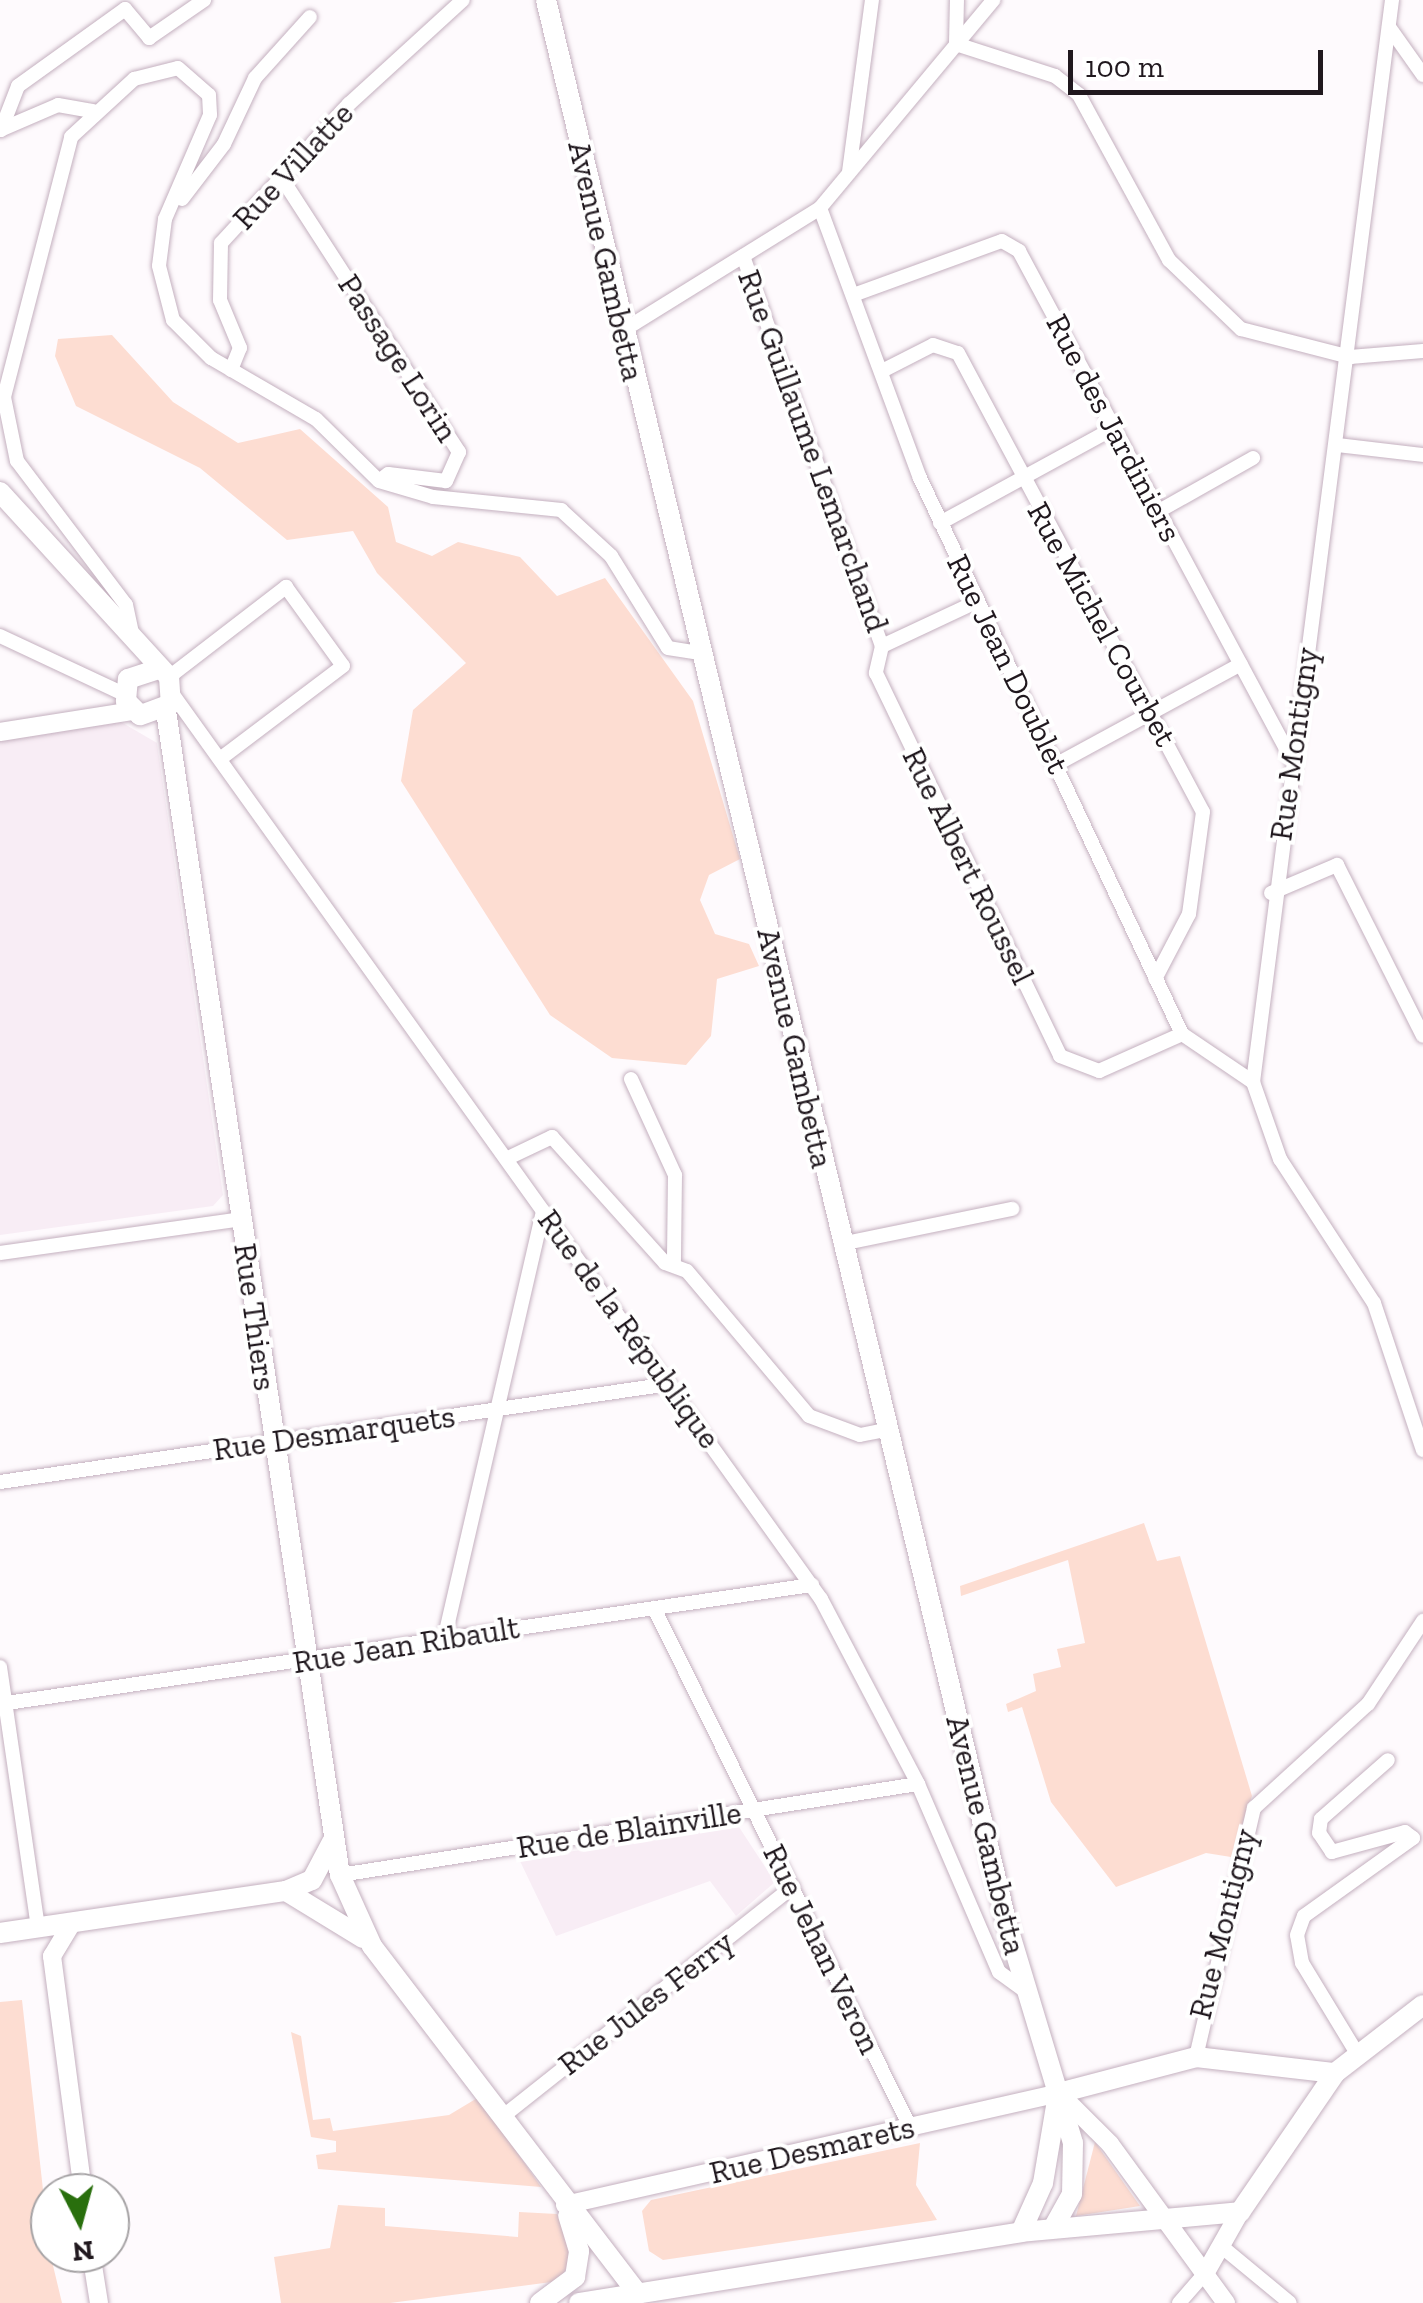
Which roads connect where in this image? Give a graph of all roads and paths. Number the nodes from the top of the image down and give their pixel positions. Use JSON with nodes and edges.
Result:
{"nodes":[{"id":1,"x":204,"y":0,"type":"edge"},
{"id":2,"x":463,"y":0,"type":"edge"},
{"id":3,"x":546,"y":0,"type":"edge"},
{"id":4,"x":872,"y":0,"type":"edge"},
{"id":5,"x":957,"y":0,"type":"edge"},
{"id":6,"x":993,"y":0,"type":"edge"},
{"id":7,"x":1392,"y":0,"type":"edge"},
{"id":8,"x":310,"y":17,"type":"dead end"},
{"id":9,"x":1390,"y":27,"type":"junction"},
{"id":10,"x":956,"y":44,"type":"junction"},
{"id":11,"x":1423,"y":74,"type":"edge"},
{"id":12,"x":93,"y":111,"type":"junction"},
{"id":13,"x":3,"y":131,"type":"edge"},
{"id":14,"x":849,"y":173,"type":"junction"},
{"id":15,"x":282,"y":177,"type":"junction"},
{"id":16,"x":820,"y":208,"type":"junction"},
{"id":17,"x":165,"y":219,"type":"junction"},
{"id":18,"x":743,"y":256,"type":"junction"},
{"id":19,"x":856,"y":294,"type":"junction"},
{"id":20,"x":622,"y":331,"type":"junction"},
{"id":21,"x":1423,"y":350,"type":"edge"},
{"id":22,"x":1350,"y":357,"type":"junction"},
{"id":23,"x":232,"y":370,"type":"junction"},
{"id":24,"x":882,"y":371,"type":"junction"},
{"id":25,"x":1114,"y":428,"type":"junction"},
{"id":26,"x":1338,"y":445,"type":"junction"},
{"id":27,"x":1423,"y":455,"type":"edge"},
{"id":28,"x":1253,"y":458,"type":"dead end"},
{"id":29,"x":1023,"y":480,"type":"junction"},
{"id":30,"x":379,"y":481,"type":"junction"},
{"id":31,"x":0,"y":492,"type":"edge"},
{"id":32,"x":1159,"y":511,"type":"junction"},
{"id":33,"x":940,"y":523,"type":"junction"},
{"id":34,"x":976,"y":602,"type":"junction"},
{"id":35,"x":132,"y":634,"type":"junction"},
{"id":36,"x":0,"y":636,"type":"edge"},
{"id":37,"x":882,"y":646,"type":"junction"},
{"id":38,"x":699,"y":654,"type":"junction"},
{"id":39,"x":1241,"y":664,"type":"junction"},
{"id":40,"x":153,"y":697,"type":"junction"},
{"id":41,"x":1152,"y":713,"type":"junction"},
{"id":42,"x":0,"y":732,"type":"edge"},
{"id":43,"x":220,"y":760,"type":"junction"},
{"id":44,"x":1292,"y":760,"type":"junction"},
{"id":45,"x":1057,"y":764,"type":"junction"},
{"id":46,"x":1272,"y":892,"type":"junction"},
{"id":47,"x":1155,"y":979,"type":"junction"},
{"id":48,"x":1182,"y":1034,"type":"junction"},
{"id":49,"x":1423,"y":1036,"type":"edge"},
{"id":50,"x":631,"y":1079,"type":"dead end"},
{"id":51,"x":1252,"y":1082,"type":"junction"},
{"id":52,"x":508,"y":1158,"type":"junction"},
{"id":53,"x":1012,"y":1209,"type":"dead end"},
{"id":54,"x":543,"y":1212,"type":"junction"},
{"id":55,"x":241,"y":1219,"type":"junction"},
{"id":56,"x":841,"y":1244,"type":"junction"},
{"id":57,"x":0,"y":1252,"type":"edge"},
{"id":58,"x":674,"y":1262,"type":"junction"},
{"id":59,"x":669,"y":1384,"type":"junction"},
{"id":60,"x":492,"y":1410,"type":"junction"},
{"id":61,"x":885,"y":1430,"type":"junction"},
{"id":62,"x":273,"y":1442,"type":"junction"},
{"id":63,"x":1423,"y":1450,"type":"edge"},
{"id":64,"x":0,"y":1482,"type":"edge"},
{"id":65,"x":812,"y":1585,"type":"junction"},
{"id":66,"x":654,"y":1608,"type":"junction"},
{"id":67,"x":1423,"y":1621,"type":"edge"},
{"id":68,"x":444,"y":1640,"type":"junction"},
{"id":69,"x":306,"y":1660,"type":"junction"},
{"id":70,"x":0,"y":1668,"type":"edge"},
{"id":71,"x":3,"y":1704,"type":"edge"},
{"id":72,"x":1388,"y":1760,"type":"dead end"},
{"id":73,"x":918,"y":1784,"type":"junction"},
{"id":74,"x":754,"y":1810,"type":"junction"},
{"id":75,"x":333,"y":1840,"type":"junction"},
{"id":76,"x":340,"y":1875,"type":"junction"},
{"id":77,"x":792,"y":1888,"type":"junction"},
{"id":78,"x":295,"y":1895,"type":"junction"},
{"id":79,"x":1006,"y":1921,"type":"junction"},
{"id":80,"x":72,"y":1922,"type":"junction"},
{"id":81,"x":982,"y":1926,"type":"junction"},
{"id":82,"x":38,"y":1928,"type":"junction"},
{"id":83,"x":0,"y":1933,"type":"edge"},
{"id":84,"x":372,"y":1946,"type":"junction"},
{"id":85,"x":1027,"y":1992,"type":"junction"},
{"id":86,"x":1423,"y":2005,"type":"edge"},
{"id":87,"x":1358,"y":2055,"type":"junction"},
{"id":88,"x":1196,"y":2057,"type":"junction"},
{"id":89,"x":1335,"y":2073,"type":"junction"},
{"id":90,"x":1059,"y":2093,"type":"junction"},
{"id":91,"x":501,"y":2118,"type":"junction"},
{"id":92,"x":912,"y":2129,"type":"junction"},
{"id":93,"x":80,"y":2173,"type":"edge"},
{"id":94,"x":1043,"y":2183,"type":"junction"},
{"id":95,"x":565,"y":2204,"type":"junction"},
{"id":96,"x":1240,"y":2212,"type":"junction"},
{"id":97,"x":1169,"y":2220,"type":"junction"},
{"id":98,"x":1053,"y":2228,"type":"junction"},
{"id":99,"x":1017,"y":2233,"type":"junction"},
{"id":100,"x":1221,"y":2246,"type":"junction"},
{"id":101,"x":1206,"y":2272,"type":"junction"},
{"id":102,"x":95,"y":2273,"type":"edge"},
{"id":103,"x":640,"y":2299,"type":"edge"},
{"id":104,"x":99,"y":2303,"type":"edge"},
{"id":105,"x":540,"y":2303,"type":"edge"},
{"id":106,"x":579,"y":2303,"type":"edge"},
{"id":107,"x":1179,"y":2303,"type":"edge"},
{"id":108,"x":1226,"y":2303,"type":"edge"},
{"id":109,"x":1290,"y":2303,"type":"edge"}],
"edges":[{"from":1,"to":13,"type":"street"},
{"from":2,"to":15,"type":"street","name":"Rue Villatte"},
{"from":3,"to":20,"type":"main road","name":"Avenue Gambetta"},
{"from":4,"to":14,"type":"street"},
{"from":5,"to":10,"type":"street"},
{"from":6,"to":10,"type":"street"},
{"from":7,"to":9,"type":"street","name":"Rue Montigny"},
{"from":8,"to":17,"type":"street","name":"Rue Villatte"},
{"from":9,"to":11,"type":"street"},
{"from":9,"to":22,"type":"street","name":"Rue Montigny"},
{"from":10,"to":14,"type":"street"},
{"from":10,"to":22,"type":"street"},
{"from":12,"to":13,"type":"street"},
{"from":12,"to":17,"type":"street"},
{"from":12,"to":35,"type":"street"},
{"from":14,"to":16,"type":"street"},
{"from":15,"to":23,"type":"street","name":"Rue Villatte"},
{"from":15,"to":30,"type":"street","name":"Passage Lorin"},
{"from":16,"to":18,"type":"street"},
{"from":16,"to":19,"type":"street","name":"Rue Jean Doublet"},
{"from":17,"to":23,"type":"street"},
{"from":18,"to":20,"type":"street"},
{"from":18,"to":37,"type":"street","name":"Rue Guillaume Lemarchand"},
{"from":19,"to":24,"type":"street","name":"Rue Jean Doublet"},
{"from":19,"to":25,"type":"street","name":"Rue des Jardiniers"},
{"from":20,"to":38,"type":"main road","name":"Avenue Gambetta"},
{"from":21,"to":22,"type":"street"},
{"from":22,"to":26,"type":"street","name":"Rue Montigny"},
{"from":23,"to":30,"type":"street"},
{"from":24,"to":29,"type":"street","name":"Rue Michel Courbet"},
{"from":24,"to":33,"type":"street","name":"Rue Jean Doublet"},
{"from":25,"to":29,"type":"street"},
{"from":25,"to":32,"type":"street","name":"Rue des Jardiniers"},
{"from":26,"to":27,"type":"street"},
{"from":26,"to":44,"type":"street","name":"Rue Montigny"},
{"from":28,"to":32,"type":"street"},
{"from":29,"to":33,"type":"street"},
{"from":29,"to":41,"type":"street","name":"Rue Michel Courbet"},
{"from":30,"to":38,"type":"street"},
{"from":31,"to":35,"type":"main road"},
{"from":32,"to":39,"type":"street","name":"Rue des Jardiniers"},
{"from":33,"to":34,"type":"street","name":"Rue Jean Doublet"},
{"from":34,"to":37,"type":"street"},
{"from":34,"to":45,"type":"street","name":"Rue Jean Doublet"},
{"from":35,"to":40,"type":"main road"},
{"from":35,"to":40,"type":"main road"},
{"from":36,"to":40,"type":"street"},
{"from":37,"to":48,"type":"street","name":"Rue Albert Roussel"},
{"from":38,"to":56,"type":"main road","name":"Avenue Gambetta"},
{"from":39,"to":41,"type":"street"},
{"from":39,"to":44,"type":"street","name":"Rue des Jardiniers"},
{"from":40,"to":42,"type":"street"},
{"from":40,"to":43,"type":"street","name":"Rue de la République"},
{"from":40,"to":43,"type":"street"},
{"from":40,"to":55,"type":"main road","name":"Rue Thiers"},
{"from":41,"to":45,"type":"street"},
{"from":41,"to":47,"type":"street","name":"Rue Michel Courbet"},
{"from":43,"to":52,"type":"street","name":"Rue de la République"},
{"from":44,"to":46,"type":"street","name":"Rue Montigny"},
{"from":45,"to":47,"type":"street","name":"Rue Jean Doublet"},
{"from":46,"to":49,"type":"street"},
{"from":46,"to":51,"type":"street","name":"Rue Montigny"},
{"from":47,"to":48,"type":"street","name":"Rue Jean Doublet"},
{"from":48,"to":51,"type":"street","name":"Rue Jean Doublet"},
{"from":50,"to":58,"type":"street"},
{"from":51,"to":63,"type":"street","name":"Rue Montigny"},
{"from":52,"to":54,"type":"street","name":"Rue de la République"},
{"from":52,"to":58,"type":"street"},
{"from":53,"to":56,"type":"street"},
{"from":54,"to":59,"type":"street","name":"Rue de la République"},
{"from":54,"to":60,"type":"street"},
{"from":55,"to":57,"type":"street"},
{"from":55,"to":62,"type":"main road","name":"Rue Thiers"},
{"from":56,"to":61,"type":"main road","name":"Avenue Gambetta"},
{"from":58,"to":61,"type":"street"},
{"from":59,"to":60,"type":"street","name":"Rue Desmarquets"},
{"from":59,"to":65,"type":"street","name":"Rue de la République"},
{"from":60,"to":62,"type":"street","name":"Rue Desmarquets"},
{"from":60,"to":68,"type":"street"},
{"from":61,"to":79,"type":"main road","name":"Avenue Gambetta"},
{"from":62,"to":64,"type":"street","name":"Rue Desmarquets"},
{"from":62,"to":69,"type":"main road","name":"Rue Thiers"},
{"from":65,"to":66,"type":"street","name":"Rue Jean Ribault"},
{"from":65,"to":73,"type":"street","name":"Rue de la République"},
{"from":66,"to":68,"type":"street","name":"Rue Jean Ribault"},
{"from":66,"to":74,"type":"street","name":"Rue Jehan Veron"},
{"from":67,"to":88,"type":"street","name":"Rue Montigny"},
{"from":68,"to":69,"type":"street","name":"Rue Jean Ribault"},
{"from":69,"to":71,"type":"street","name":"Rue Jean Ribault"},
{"from":69,"to":75,"type":"main road","name":"Rue Thiers"},
{"from":70,"to":71,"type":"street"},
{"from":71,"to":82,"type":"street"},
{"from":72,"to":87,"type":"street"},
{"from":73,"to":74,"type":"street","name":"Rue de Blainville"},
{"from":73,"to":81,"type":"street","name":"Rue de la République"},
{"from":74,"to":76,"type":"street","name":"Rue de Blainville"},
{"from":74,"to":77,"type":"street","name":"Rue Jehan Veron"},
{"from":75,"to":76,"type":"main road","name":"Rue Thiers"},
{"from":75,"to":78,"type":"main road"},
{"from":76,"to":84,"type":"main road","name":"Rue Thiers"},
{"from":77,"to":91,"type":"street","name":"Rue Jules Ferry"},
{"from":77,"to":92,"type":"street","name":"Rue Jehan Veron"},
{"from":78,"to":80,"type":"main road"},
{"from":78,"to":84,"type":"main road"},
{"from":79,"to":81,"type":"street"},
{"from":79,"to":85,"type":"main road","name":"Avenue Gambetta"},
{"from":80,"to":82,"type":"main road"},
{"from":80,"to":93,"type":"street"},
{"from":81,"to":85,"type":"street","name":"Rue de la République"},
{"from":82,"to":83,"type":"main road"},
{"from":84,"to":91,"type":"main road"},
{"from":85,"to":90,"type":"main road","name":"Avenue Gambetta"},
{"from":86,"to":87,"type":"main road"},
{"from":87,"to":89,"type":"main road"},
{"from":88,"to":89,"type":"main road"},
{"from":88,"to":90,"type":"main road"},
{"from":89,"to":96,"type":"main road"},
{"from":90,"to":92,"type":"street","name":"Rue Desmarets"},
{"from":90,"to":94,"type":"main road"},
{"from":90,"to":97,"type":"street"},
{"from":90,"to":98,"type":"main road","name":"Avenue Gambetta"},
{"from":91,"to":95,"type":"main road"},
{"from":92,"to":95,"type":"street","name":"Rue Desmarets"},
{"from":94,"to":98,"type":"main road"},
{"from":94,"to":99,"type":"main road"},
{"from":95,"to":103,"type":"main road"},
{"from":95,"to":105,"type":"main road"},
{"from":96,"to":97,"type":"main road"},
{"from":96,"to":100,"type":"street"},
{"from":97,"to":98,"type":"main road"},
{"from":97,"to":101,"type":"street"},
{"from":98,"to":99,"type":"main road"},
{"from":99,"to":103,"type":"main road"},
{"from":100,"to":101,"type":"street"},
{"from":100,"to":109,"type":"street"},
{"from":101,"to":107,"type":"street"},
{"from":101,"to":108,"type":"street"},
{"from":102,"to":104,"type":"street"},
{"from":103,"to":106,"type":"main road"}]}
